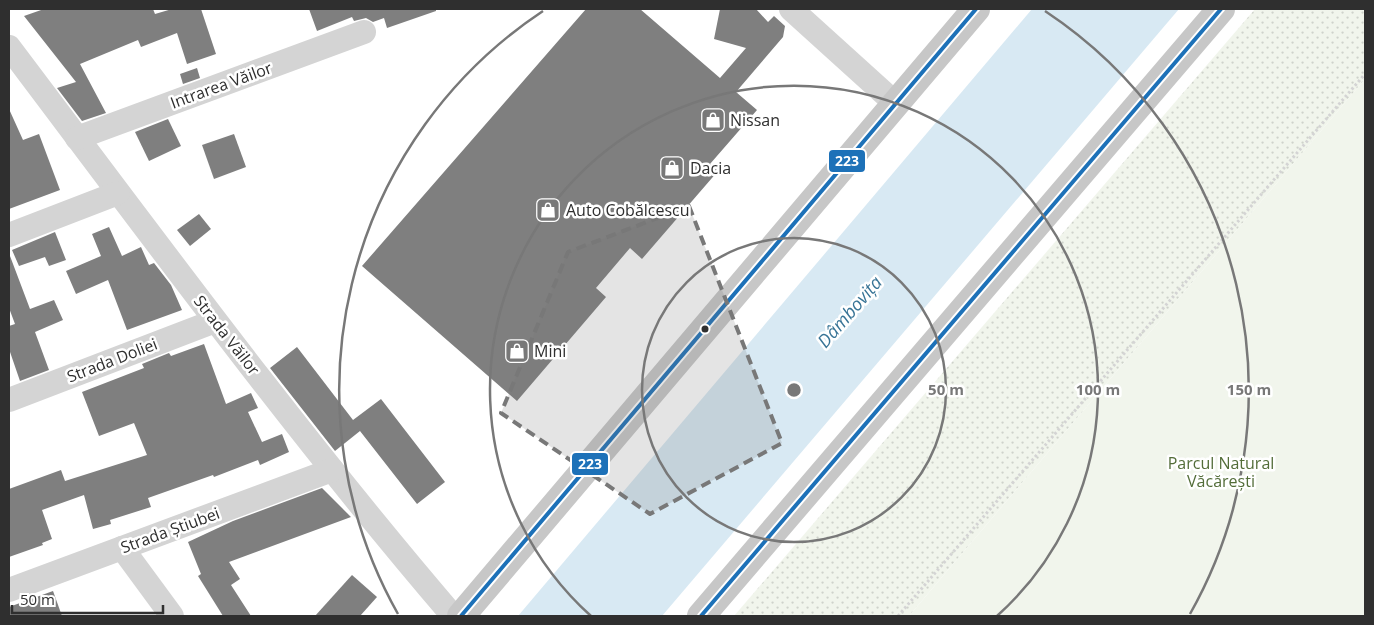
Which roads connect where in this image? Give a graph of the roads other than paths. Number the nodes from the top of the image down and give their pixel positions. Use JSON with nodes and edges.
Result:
{"nodes":[{"id":1,"x":790,"y":9,"type":"edge"},
{"id":2,"x":976,"y":9,"type":"edge"},
{"id":3,"x":1221,"y":9,"type":"edge"},
{"id":4,"x":364,"y":32,"type":"dead end"},
{"id":5,"x":9,"y":47,"type":"edge"},
{"id":6,"x":896,"y":104,"type":"junction"},
{"id":7,"x":77,"y":138,"type":"junction"},
{"id":8,"x":118,"y":193,"type":"junction"},
{"id":9,"x":9,"y":235,"type":"edge"},
{"id":10,"x":215,"y":321,"type":"junction"},
{"id":11,"x":9,"y":400,"type":"edge"},
{"id":12,"x":332,"y":470,"type":"junction"},
{"id":13,"x":122,"y":548,"type":"junction"},
{"id":14,"x":9,"y":590,"type":"edge"},
{"id":15,"x":172,"y":616,"type":"edge"},
{"id":16,"x":453,"y":616,"type":"edge"},
{"id":17,"x":462,"y":616,"type":"edge"},
{"id":18,"x":701,"y":616,"type":"edge"}],
"edges":[{"from":1,"to":6,"type":"street"},
{"from":2,"to":6,"type":"main road"},
{"from":3,"to":18,"type":"main road"},
{"from":4,"to":7,"type":"street","name":"Intrarea Văilor"},
{"from":5,"to":7,"type":"street","name":"Strada Văilor"},
{"from":6,"to":17,"type":"main road"},
{"from":7,"to":8,"type":"street","name":"Strada Văilor"},
{"from":8,"to":9,"type":"street"},
{"from":8,"to":10,"type":"street","name":"Strada Văilor"},
{"from":10,"to":11,"type":"street","name":"Strada Doliei"},
{"from":10,"to":12,"type":"street","name":"Strada Văilor"},
{"from":12,"to":13,"type":"street","name":"Strada Știubei"},
{"from":12,"to":16,"type":"street","name":"Strada Văilor"},
{"from":13,"to":14,"type":"street","name":"Strada Știubei"},
{"from":13,"to":15,"type":"street"}]}
